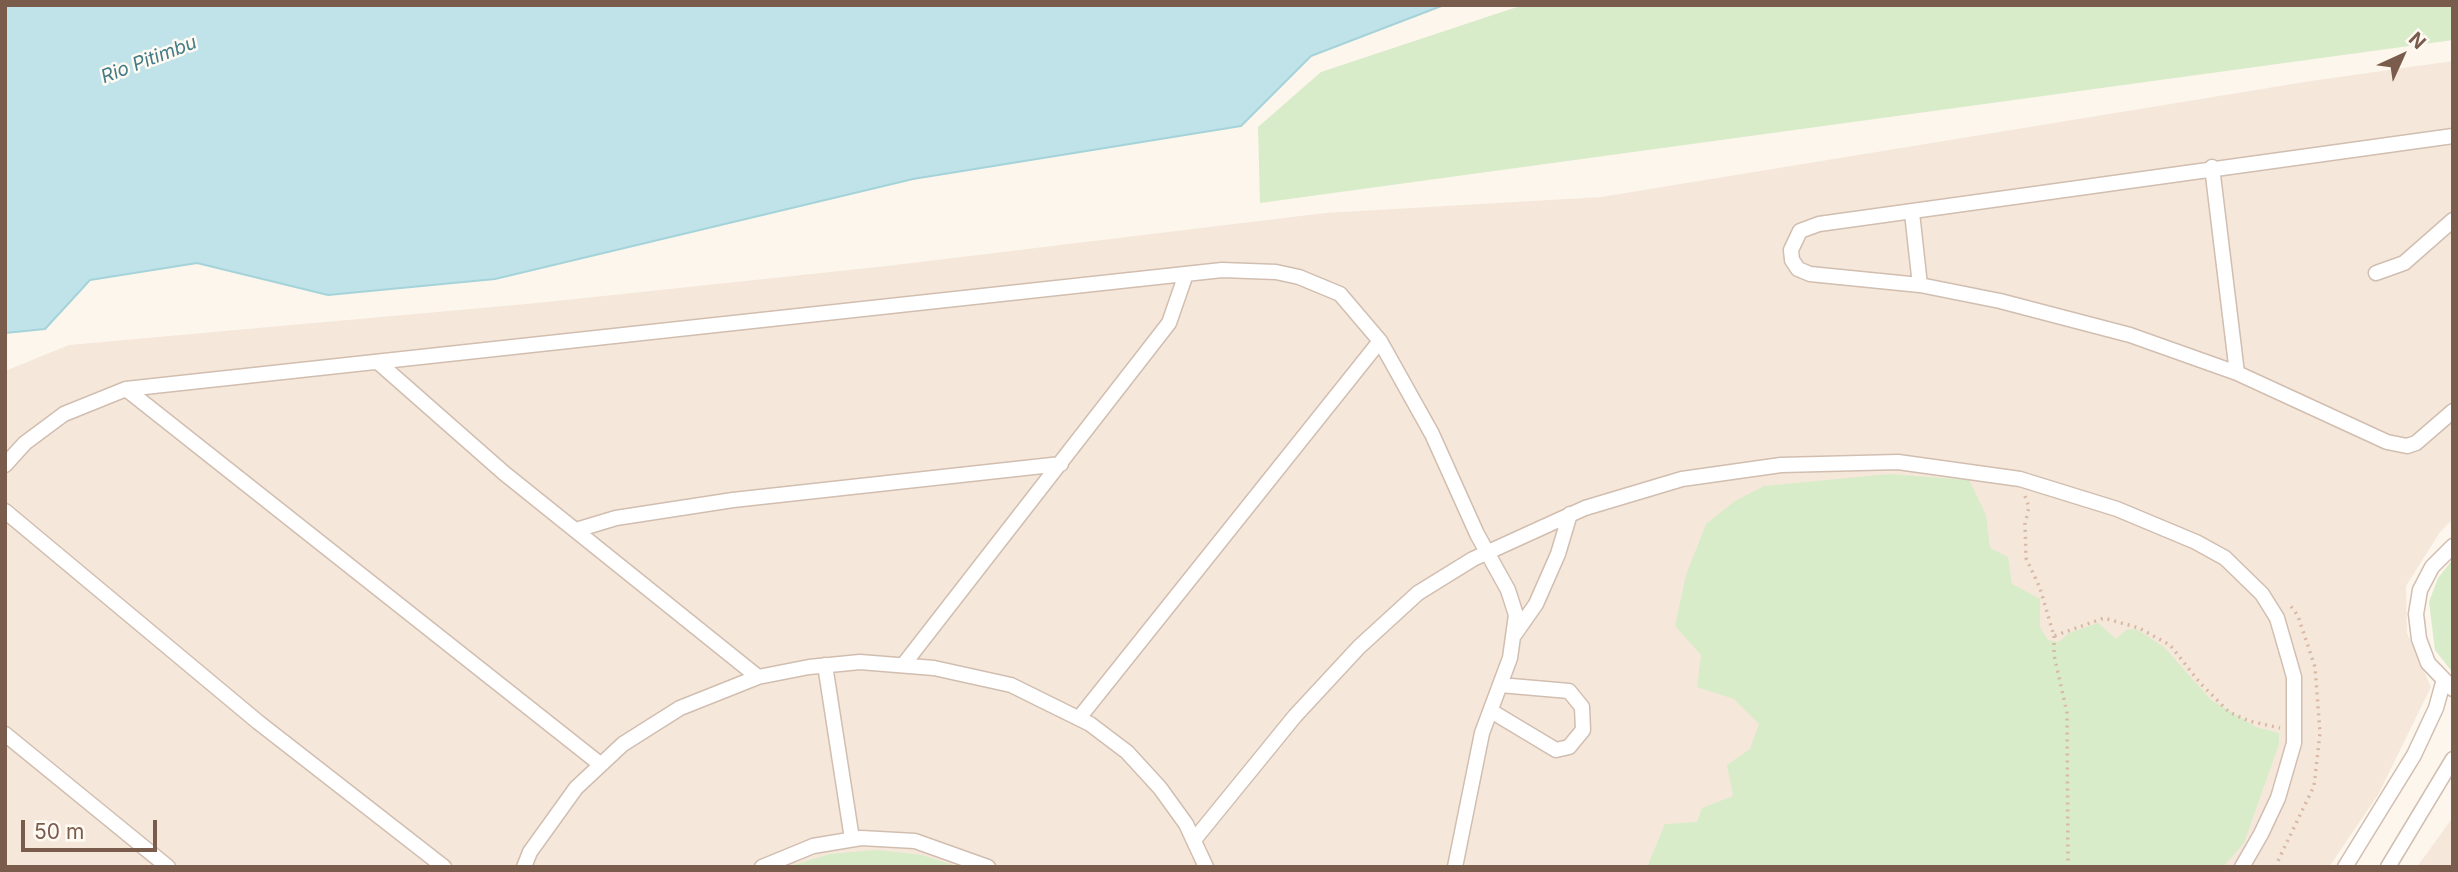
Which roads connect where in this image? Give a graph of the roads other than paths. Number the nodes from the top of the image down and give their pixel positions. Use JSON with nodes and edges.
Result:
{"nodes":[{"id":1,"x":2453,"y":136,"type":"edge"},
{"id":2,"x":2212,"y":167,"type":"junction"},
{"id":3,"x":1912,"y":213,"type":"junction"},
{"id":4,"x":2453,"y":220,"type":"edge"},
{"id":5,"x":2376,"y":273,"type":"dead end"},
{"id":6,"x":1186,"y":274,"type":"junction"},
{"id":7,"x":1920,"y":285,"type":"junction"},
{"id":8,"x":1380,"y":341,"type":"junction"},
{"id":9,"x":379,"y":363,"type":"junction"},
{"id":10,"x":2237,"y":373,"type":"junction"},
{"id":11,"x":126,"y":389,"type":"junction"},
{"id":12,"x":2453,"y":411,"type":"edge"},
{"id":13,"x":1060,"y":464,"type":"junction"},
{"id":14,"x":5,"y":465,"type":"edge"},
{"id":15,"x":5,"y":511,"type":"edge"},
{"id":16,"x":1570,"y":514,"type":"junction"},
{"id":17,"x":576,"y":530,"type":"junction"},
{"id":18,"x":2453,"y":546,"type":"edge"},
{"id":19,"x":1488,"y":552,"type":"junction"},
{"id":20,"x":1514,"y":635,"type":"junction"},
{"id":21,"x":904,"y":664,"type":"junction"},
{"id":22,"x":825,"y":665,"type":"junction"},
{"id":23,"x":758,"y":677,"type":"junction"},
{"id":24,"x":1500,"y":685,"type":"junction"},
{"id":25,"x":2448,"y":686,"type":"edge"},
{"id":26,"x":1491,"y":711,"type":"junction"},
{"id":27,"x":1079,"y":718,"type":"junction"},
{"id":28,"x":5,"y":734,"type":"edge"},
{"id":29,"x":2453,"y":759,"type":"edge"},
{"id":30,"x":600,"y":764,"type":"junction"},
{"id":31,"x":852,"y":839,"type":"junction"},
{"id":32,"x":1194,"y":839,"type":"junction"},
{"id":33,"x":167,"y":867,"type":"edge"},
{"id":34,"x":444,"y":867,"type":"edge"},
{"id":35,"x":524,"y":867,"type":"edge"},
{"id":36,"x":762,"y":867,"type":"edge"},
{"id":37,"x":988,"y":867,"type":"edge"},
{"id":38,"x":1206,"y":867,"type":"edge"},
{"id":39,"x":1455,"y":867,"type":"edge"},
{"id":40,"x":2242,"y":867,"type":"edge"},
{"id":41,"x":2344,"y":867,"type":"edge"},
{"id":42,"x":2388,"y":867,"type":"edge"}],
"edges":[{"from":1,"to":2,"type":"street"},
{"from":2,"to":3,"type":"street"},
{"from":2,"to":10,"type":"street"},
{"from":3,"to":7,"type":"street"},
{"from":3,"to":7,"type":"street"},
{"from":4,"to":5,"type":"street"},
{"from":6,"to":8,"type":"street"},
{"from":6,"to":9,"type":"street"},
{"from":6,"to":13,"type":"street"},
{"from":7,"to":10,"type":"street"},
{"from":8,"to":19,"type":"street"},
{"from":8,"to":27,"type":"street"},
{"from":9,"to":11,"type":"street"},
{"from":9,"to":17,"type":"street"},
{"from":10,"to":12,"type":"street"},
{"from":11,"to":14,"type":"street"},
{"from":11,"to":30,"type":"street"},
{"from":13,"to":17,"type":"street"},
{"from":13,"to":21,"type":"street"},
{"from":15,"to":34,"type":"street"},
{"from":16,"to":19,"type":"street"},
{"from":16,"to":20,"type":"street"},
{"from":16,"to":40,"type":"street"},
{"from":17,"to":23,"type":"street"},
{"from":18,"to":25,"type":"street"},
{"from":19,"to":20,"type":"street"},
{"from":19,"to":32,"type":"street"},
{"from":20,"to":24,"type":"street"},
{"from":21,"to":22,"type":"street"},
{"from":21,"to":27,"type":"street"},
{"from":22,"to":23,"type":"street"},
{"from":22,"to":31,"type":"street"},
{"from":23,"to":30,"type":"street"},
{"from":24,"to":26,"type":"street"},
{"from":24,"to":26,"type":"street"},
{"from":25,"to":41,"type":"street"},
{"from":26,"to":39,"type":"street"},
{"from":27,"to":32,"type":"street"},
{"from":28,"to":33,"type":"street"},
{"from":29,"to":42,"type":"street"},
{"from":30,"to":35,"type":"street"},
{"from":31,"to":36,"type":"street"},
{"from":31,"to":37,"type":"street"},
{"from":32,"to":38,"type":"street"}]}
